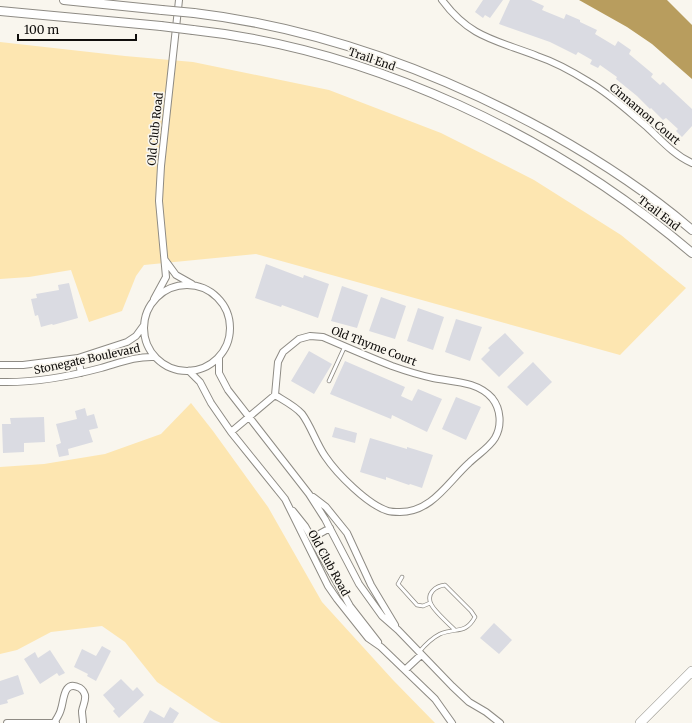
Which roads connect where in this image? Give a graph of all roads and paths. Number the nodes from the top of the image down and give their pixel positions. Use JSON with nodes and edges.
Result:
{"nodes":[{"id":1,"x":64,"y":0,"type":"edge"},
{"id":2,"x":179,"y":0,"type":"edge"},
{"id":3,"x":442,"y":0,"type":"edge"},
{"id":4,"x":0,"y":10,"type":"edge"},
{"id":5,"x":692,"y":163,"type":"edge"},
{"id":6,"x":692,"y":230,"type":"edge"},
{"id":7,"x":692,"y":252,"type":"edge"},
{"id":8,"x":165,"y":260,"type":"junction"},
{"id":9,"x":193,"y":285,"type":"junction"},
{"id":10,"x":154,"y":299,"type":"junction"},
{"id":11,"x":144,"y":325,"type":"junction"},
{"id":12,"x":345,"y":346,"type":"junction"},
{"id":13,"x":155,"y":357,"type":"junction"},
{"id":14,"x":219,"y":357,"type":"junction"},
{"id":15,"x":78,"y":358,"type":"junction"},
{"id":16,"x":0,"y":365,"type":"edge"},
{"id":17,"x":189,"y":371,"type":"junction"},
{"id":18,"x":81,"y":373,"type":"junction"},
{"id":19,"x":329,"y":381,"type":"dead end"},
{"id":20,"x":0,"y":382,"type":"edge"},
{"id":21,"x":275,"y":395,"type":"junction"},
{"id":22,"x":248,"y":418,"type":"junction"},
{"id":23,"x":231,"y":432,"type":"junction"},
{"id":24,"x":309,"y":494,"type":"junction"},
{"id":25,"x":285,"y":500,"type":"junction"},
{"id":26,"x":330,"y":528,"type":"junction"},
{"id":27,"x":312,"y":538,"type":"junction"},
{"id":28,"x":402,"y":577,"type":"dead end"},
{"id":29,"x":430,"y":603,"type":"junction"},
{"id":30,"x":398,"y":630,"type":"junction"},
{"id":31,"x":455,"y":630,"type":"junction"},
{"id":32,"x":381,"y":647,"type":"junction"},
{"id":33,"x":420,"y":654,"type":"junction"},
{"id":34,"x":406,"y":670,"type":"junction"},
{"id":35,"x":692,"y":672,"type":"edge"},
{"id":36,"x":643,"y":721,"type":"edge"},
{"id":37,"x":7,"y":723,"type":"edge"},
{"id":38,"x":55,"y":723,"type":"edge"},
{"id":39,"x":84,"y":723,"type":"edge"},
{"id":40,"x":452,"y":723,"type":"edge"},
{"id":41,"x":500,"y":723,"type":"edge"}],
"edges":[{"from":1,"to":6,"type":"street","name":"Trail End","bridge":true},
{"from":2,"to":8,"type":"street","name":"Old Club Road"},
{"from":3,"to":5,"type":"street","name":"Cinnamon Court"},
{"from":4,"to":7,"type":"street","name":"Trail End","bridge":true},
{"from":8,"to":9,"type":"street"},
{"from":8,"to":10,"type":"street","name":"Old Club Road"},
{"from":9,"to":10,"type":"street"},
{"from":9,"to":14,"type":"street"},
{"from":10,"to":11,"type":"street"},
{"from":11,"to":13,"type":"street"},
{"from":11,"to":15,"type":"street","name":"Stonegate Boulevard"},
{"from":12,"to":19,"type":"lane"},
{"from":12,"to":21,"type":"street","name":"Old Thyme Court"},
{"from":12,"to":21,"type":"street","name":"Old Thyme Court"},
{"from":13,"to":17,"type":"street"},
{"from":13,"to":18,"type":"street","name":"Stonegate Boulevard"},
{"from":14,"to":17,"type":"street"},
{"from":14,"to":22,"type":"street","name":"Old Club Road"},
{"from":15,"to":16,"type":"street","name":"Stonegate Boulevard"},
{"from":15,"to":18,"type":"street"},
{"from":17,"to":23,"type":"street","name":"Old Club Road"},
{"from":18,"to":20,"type":"street","name":"Stonegate Boulevard"},
{"from":21,"to":22,"type":"street"},
{"from":22,"to":23,"type":"street"},
{"from":22,"to":24,"type":"street","name":"Old Club Road"},
{"from":23,"to":25,"type":"street","name":"Old Club Road"},
{"from":24,"to":26,"type":"street","name":"Old Club Road"},
{"from":24,"to":30,"type":"street","name":"Old Club Road"},
{"from":25,"to":27,"type":"street","name":"Old Club Road"},
{"from":25,"to":32,"type":"street","name":"Old Club Road"},
{"from":26,"to":27,"type":"street"},
{"from":26,"to":30,"type":"street","name":"Old Club Road"},
{"from":27,"to":32,"type":"street","name":"Old Club Road"},
{"from":28,"to":29,"type":"lane"},
{"from":29,"to":31,"type":"lane"},
{"from":29,"to":31,"type":"lane"},
{"from":30,"to":33,"type":"street","name":"Old Club Road"},
{"from":31,"to":33,"type":"lane"},
{"from":32,"to":34,"type":"street","name":"Old Club Road"},
{"from":33,"to":34,"type":"street"},
{"from":33,"to":41,"type":"street","name":"Old Club Road"},
{"from":34,"to":40,"type":"street","name":"Old Club Road"},
{"from":35,"to":36,"type":"main road"},
{"from":37,"to":38,"type":"street"},
{"from":38,"to":39,"type":"street"}]}
